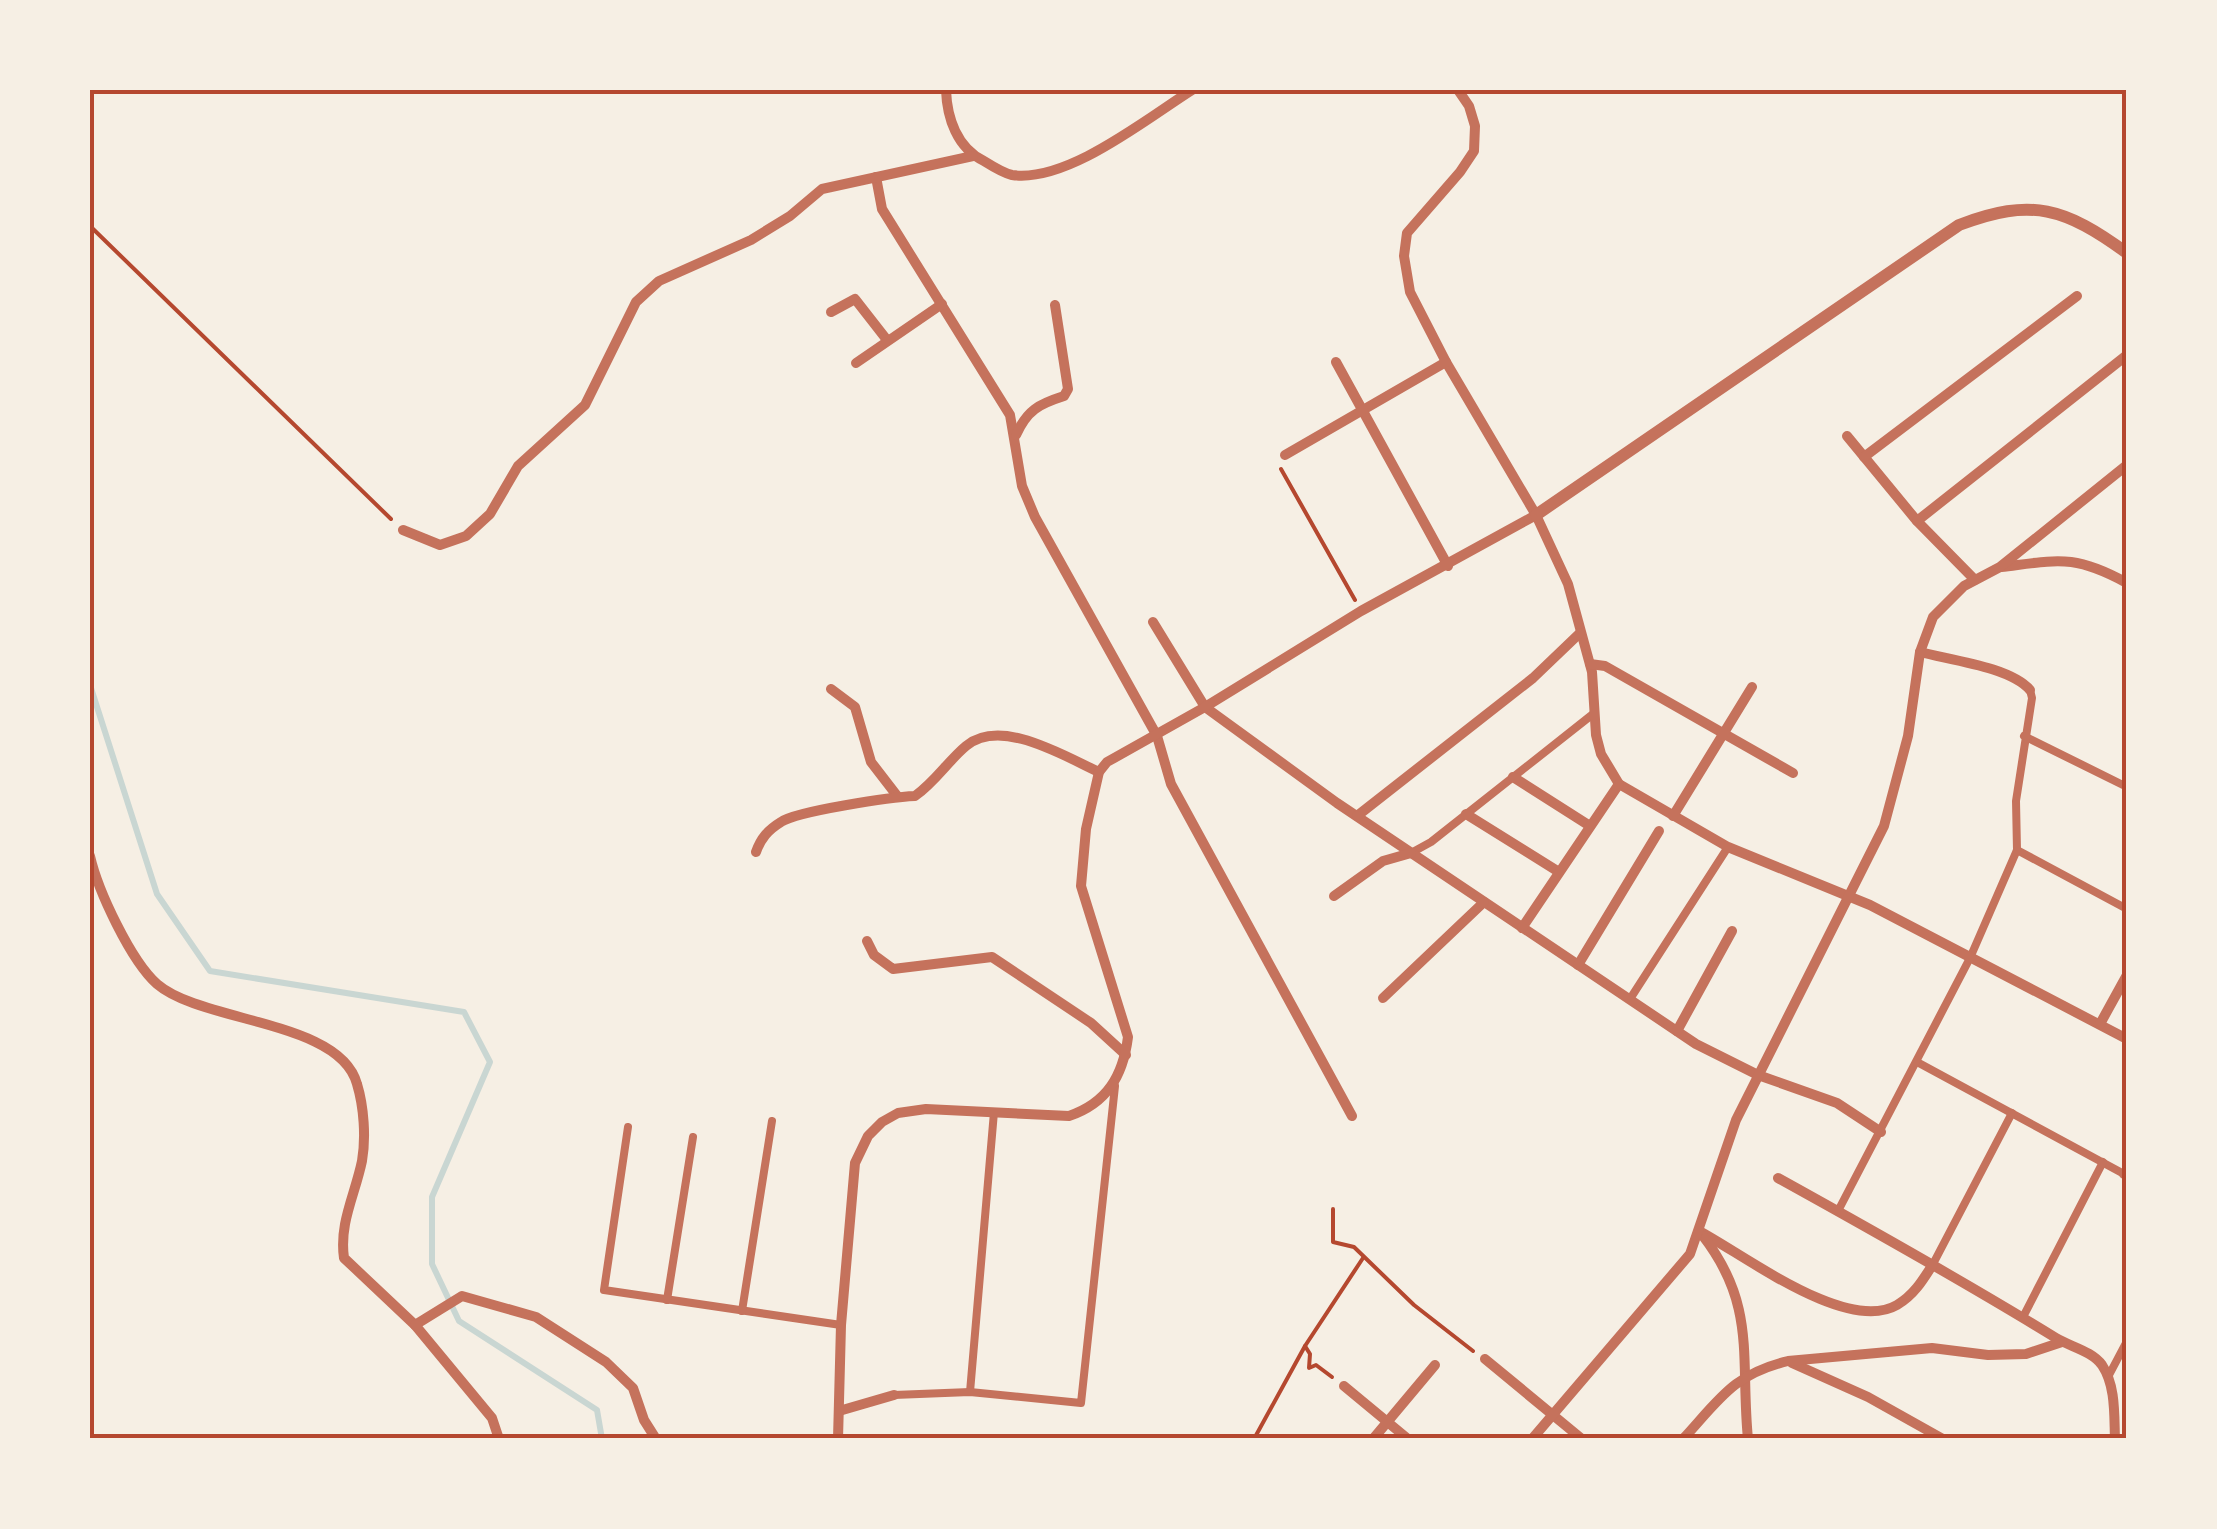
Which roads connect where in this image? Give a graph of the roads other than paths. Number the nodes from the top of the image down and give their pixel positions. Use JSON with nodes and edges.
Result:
{"nodes":[{"id":1,"x":946,"y":90,"type":"edge"},
{"id":2,"x":1192,"y":90,"type":"edge"},
{"id":3,"x":1458,"y":90,"type":"edge"},
{"id":4,"x":973,"y":156,"type":"junction"},
{"id":5,"x":876,"y":177,"type":"junction"},
{"id":6,"x":2127,"y":253,"type":"edge"},
{"id":7,"x":2077,"y":296,"type":"dead end"},
{"id":8,"x":942,"y":304,"type":"junction"},
{"id":9,"x":1055,"y":305,"type":"dead end"},
{"id":10,"x":831,"y":312,"type":"dead end"},
{"id":11,"x":886,"y":340,"type":"junction"},
{"id":12,"x":2127,"y":356,"type":"edge"},
{"id":13,"x":1336,"y":362,"type":"dead end"},
{"id":14,"x":1446,"y":362,"type":"junction"},
{"id":15,"x":856,"y":363,"type":"dead end"},
{"id":16,"x":1361,"y":408,"type":"junction"},
{"id":17,"x":1015,"y":436,"type":"junction"},
{"id":18,"x":1846,"y":436,"type":"dead end"},
{"id":19,"x":1285,"y":454,"type":"road end"},
{"id":20,"x":1864,"y":457,"type":"junction"},
{"id":21,"x":2127,"y":464,"type":"edge"},
{"id":22,"x":1536,"y":515,"type":"junction"},
{"id":23,"x":1918,"y":521,"type":"junction"},
{"id":24,"x":404,"y":530,"type":"road end"},
{"id":25,"x":1448,"y":566,"type":"junction"},
{"id":26,"x":2000,"y":567,"type":"junction"},
{"id":27,"x":1975,"y":580,"type":"junction"},
{"id":28,"x":2127,"y":583,"type":"edge"},
{"id":29,"x":1153,"y":622,"type":"dead end"},
{"id":30,"x":1580,"y":633,"type":"junction"},
{"id":31,"x":1920,"y":652,"type":"junction"},
{"id":32,"x":1590,"y":664,"type":"junction"},
{"id":33,"x":1752,"y":687,"type":"dead end"},
{"id":34,"x":831,"y":690,"type":"dead end"},
{"id":35,"x":2030,"y":690,"type":"joint"},
{"id":36,"x":1205,"y":708,"type":"junction"},
{"id":37,"x":1592,"y":714,"type":"junction"},
{"id":38,"x":1723,"y":734,"type":"junction"},
{"id":39,"x":1158,"y":736,"type":"junction"},
{"id":40,"x":2024,"y":736,"type":"junction"},
{"id":41,"x":1098,"y":772,"type":"junction"},
{"id":42,"x":1793,"y":773,"type":"dead end"},
{"id":43,"x":1513,"y":777,"type":"junction"},
{"id":44,"x":1618,"y":784,"type":"junction"},
{"id":45,"x":2127,"y":787,"type":"edge"},
{"id":46,"x":898,"y":797,"type":"junction"},
{"id":47,"x":1466,"y":814,"type":"junction"},
{"id":48,"x":1357,"y":816,"type":"junction"},
{"id":49,"x":1673,"y":816,"type":"junction"},
{"id":50,"x":1590,"y":826,"type":"junction"},
{"id":51,"x":1659,"y":831,"type":"dead end"},
{"id":52,"x":1728,"y":847,"type":"junction"},
{"id":53,"x":2018,"y":850,"type":"junction"},
{"id":54,"x":756,"y":852,"type":"dead end"},
{"id":55,"x":1411,"y":853,"type":"junction"},
{"id":56,"x":90,"y":856,"type":"edge"},
{"id":57,"x":1560,"y":872,"type":"junction"},
{"id":58,"x":1334,"y":896,"type":"dead end"},
{"id":59,"x":1848,"y":898,"type":"junction"},
{"id":60,"x":1484,"y":902,"type":"junction"},
{"id":61,"x":2127,"y":909,"type":"edge"},
{"id":62,"x":1522,"y":928,"type":"junction"},
{"id":63,"x":1732,"y":931,"type":"dead end"},
{"id":64,"x":867,"y":941,"type":"dead end"},
{"id":65,"x":1970,"y":958,"type":"junction"},
{"id":66,"x":1578,"y":965,"type":"junction"},
{"id":67,"x":2127,"y":974,"type":"edge"},
{"id":68,"x":1384,"y":998,"type":"dead end"},
{"id":69,"x":1630,"y":999,"type":"junction"},
{"id":70,"x":2100,"y":1024,"type":"junction"},
{"id":71,"x":1678,"y":1032,"type":"junction"},
{"id":72,"x":2127,"y":1039,"type":"edge"},
{"id":73,"x":1126,"y":1054,"type":"junction"},
{"id":74,"x":1917,"y":1062,"type":"junction"},
{"id":75,"x":1758,"y":1075,"type":"junction"},
{"id":76,"x":1115,"y":1086,"type":"junction"},
{"id":77,"x":994,"y":1112,"type":"junction"},
{"id":78,"x":2012,"y":1113,"type":"junction"},
{"id":79,"x":1352,"y":1116,"type":"dead end"},
{"id":80,"x":772,"y":1122,"type":"dead end"},
{"id":81,"x":628,"y":1127,"type":"dead end"},
{"id":82,"x":1882,"y":1132,"type":"junction"},
{"id":83,"x":694,"y":1137,"type":"dead end"},
{"id":84,"x":2103,"y":1162,"type":"junction"},
{"id":85,"x":2126,"y":1174,"type":"edge"},
{"id":86,"x":1778,"y":1178,"type":"dead end"},
{"id":87,"x":1838,"y":1212,"type":"junction"},
{"id":88,"x":1699,"y":1231,"type":"junction"},
{"id":89,"x":1933,"y":1264,"type":"junction"},
{"id":90,"x":667,"y":1300,"type":"junction"},
{"id":91,"x":742,"y":1311,"type":"junction"},
{"id":92,"x":2023,"y":1318,"type":"junction"},
{"id":93,"x":414,"y":1324,"type":"junction"},
{"id":94,"x":842,"y":1325,"type":"junction"},
{"id":95,"x":2127,"y":1341,"type":"edge"},
{"id":96,"x":2062,"y":1342,"type":"junction"},
{"id":97,"x":1485,"y":1359,"type":"road end"},
{"id":98,"x":1788,"y":1360,"type":"junction"},
{"id":99,"x":1435,"y":1365,"type":"dead end"},
{"id":100,"x":1743,"y":1376,"type":"junction"},
{"id":101,"x":2108,"y":1376,"type":"junction"},
{"id":102,"x":1344,"y":1386,"type":"road end"},
{"id":103,"x":970,"y":1392,"type":"junction"},
{"id":104,"x":894,"y":1395,"type":"joint"},
{"id":105,"x":838,"y":1411,"type":"junction"},
{"id":106,"x":1553,"y":1415,"type":"junction"},
{"id":107,"x":1388,"y":1421,"type":"junction"},
{"id":108,"x":499,"y":1439,"type":"edge"},
{"id":109,"x":656,"y":1439,"type":"edge"},
{"id":110,"x":838,"y":1439,"type":"edge"},
{"id":111,"x":1372,"y":1439,"type":"edge"},
{"id":112,"x":1408,"y":1439,"type":"edge"},
{"id":113,"x":1532,"y":1439,"type":"edge"},
{"id":114,"x":1582,"y":1439,"type":"edge"},
{"id":115,"x":1683,"y":1439,"type":"edge"},
{"id":116,"x":1748,"y":1439,"type":"edge"},
{"id":117,"x":1943,"y":1439,"type":"edge"},
{"id":118,"x":2116,"y":1439,"type":"edge"}],
"edges":[{"from":1,"to":4,"type":"street"},
{"from":2,"to":4,"type":"street"},
{"from":3,"to":14,"type":"street"},
{"from":4,"to":5,"type":"street"},
{"from":5,"to":8,"type":"street"},
{"from":5,"to":24,"type":"street"},
{"from":6,"to":22,"type":"street"},
{"from":7,"to":20,"type":"street"},
{"from":8,"to":11,"type":"street"},
{"from":8,"to":17,"type":"street"},
{"from":9,"to":17,"type":"street"},
{"from":10,"to":11,"type":"street"},
{"from":11,"to":15,"type":"street"},
{"from":12,"to":23,"type":"street"},
{"from":13,"to":16,"type":"street"},
{"from":14,"to":16,"type":"street"},
{"from":14,"to":22,"type":"street"},
{"from":16,"to":19,"type":"street"},
{"from":16,"to":25,"type":"street"},
{"from":17,"to":39,"type":"street"},
{"from":18,"to":20,"type":"street"},
{"from":20,"to":23,"type":"street"},
{"from":21,"to":26,"type":"street"},
{"from":22,"to":25,"type":"street"},
{"from":22,"to":30,"type":"street"},
{"from":23,"to":27,"type":"street"},
{"from":25,"to":36,"type":"street"},
{"from":26,"to":27,"type":"street"},
{"from":26,"to":28,"type":"street"},
{"from":27,"to":31,"type":"street"},
{"from":29,"to":36,"type":"street"},
{"from":30,"to":32,"type":"street"},
{"from":30,"to":48,"type":"street"},
{"from":31,"to":35,"type":"street"},
{"from":31,"to":59,"type":"street"},
{"from":32,"to":37,"type":"street"},
{"from":32,"to":38,"type":"street"},
{"from":33,"to":38,"type":"street"},
{"from":34,"to":46,"type":"street"},
{"from":35,"to":40,"type":"street"},
{"from":36,"to":39,"type":"street"},
{"from":36,"to":48,"type":"street"},
{"from":37,"to":43,"type":"street"},
{"from":37,"to":44,"type":"street"},
{"from":38,"to":42,"type":"street"},
{"from":38,"to":49,"type":"street"},
{"from":39,"to":41,"type":"street"},
{"from":39,"to":79,"type":"street"},
{"from":40,"to":45,"type":"street"},
{"from":40,"to":53,"type":"street"},
{"from":41,"to":46,"type":"street"},
{"from":41,"to":73,"type":"street"},
{"from":43,"to":47,"type":"street"},
{"from":43,"to":50,"type":"street"},
{"from":44,"to":49,"type":"street"},
{"from":44,"to":50,"type":"street"},
{"from":46,"to":54,"type":"street"},
{"from":47,"to":55,"type":"street"},
{"from":47,"to":57,"type":"street"},
{"from":48,"to":55,"type":"street"},
{"from":49,"to":52,"type":"street"},
{"from":50,"to":57,"type":"street"},
{"from":51,"to":66,"type":"street"},
{"from":52,"to":59,"type":"street"},
{"from":52,"to":69,"type":"street"},
{"from":53,"to":61,"type":"street"},
{"from":53,"to":65,"type":"street"},
{"from":55,"to":58,"type":"street"},
{"from":55,"to":60,"type":"street"},
{"from":56,"to":93,"type":"street"},
{"from":57,"to":62,"type":"street"},
{"from":59,"to":65,"type":"street"},
{"from":59,"to":75,"type":"street"},
{"from":60,"to":62,"type":"street"},
{"from":60,"to":68,"type":"street"},
{"from":62,"to":66,"type":"street"},
{"from":63,"to":71,"type":"street"},
{"from":64,"to":73,"type":"street"},
{"from":65,"to":70,"type":"street"},
{"from":65,"to":74,"type":"street"},
{"from":66,"to":69,"type":"street"},
{"from":67,"to":70,"type":"street"},
{"from":69,"to":71,"type":"street"},
{"from":70,"to":72,"type":"street"},
{"from":71,"to":75,"type":"street"},
{"from":73,"to":76,"type":"street"},
{"from":74,"to":78,"type":"street"},
{"from":74,"to":82,"type":"street"},
{"from":75,"to":82,"type":"street"},
{"from":75,"to":88,"type":"street"},
{"from":76,"to":77,"type":"street"},
{"from":76,"to":103,"type":"street"},
{"from":77,"to":94,"type":"street"},
{"from":77,"to":103,"type":"street"},
{"from":78,"to":84,"type":"street"},
{"from":78,"to":89,"type":"street"},
{"from":80,"to":91,"type":"street"},
{"from":81,"to":90,"type":"street"},
{"from":82,"to":87,"type":"street"},
{"from":83,"to":90,"type":"street"},
{"from":84,"to":85,"type":"street"},
{"from":84,"to":92,"type":"street"},
{"from":86,"to":87,"type":"street"},
{"from":87,"to":89,"type":"street"},
{"from":88,"to":89,"type":"street"},
{"from":88,"to":100,"type":"street"},
{"from":88,"to":106,"type":"street"},
{"from":89,"to":92,"type":"street"},
{"from":90,"to":91,"type":"street"},
{"from":91,"to":94,"type":"street"},
{"from":92,"to":96,"type":"street"},
{"from":93,"to":108,"type":"street"},
{"from":93,"to":109,"type":"street"},
{"from":94,"to":105,"type":"street"},
{"from":95,"to":101,"type":"street"},
{"from":96,"to":98,"type":"street"},
{"from":96,"to":101,"type":"street"},
{"from":97,"to":106,"type":"street"},
{"from":98,"to":100,"type":"street"},
{"from":98,"to":117,"type":"street"},
{"from":99,"to":107,"type":"street"},
{"from":100,"to":115,"type":"street"},
{"from":100,"to":116,"type":"street"},
{"from":101,"to":118,"type":"street"},
{"from":102,"to":107,"type":"street"},
{"from":103,"to":104,"type":"street"},
{"from":104,"to":105,"type":"street"},
{"from":105,"to":110,"type":"street"},
{"from":106,"to":113,"type":"street"},
{"from":106,"to":114,"type":"street"},
{"from":107,"to":111,"type":"street"},
{"from":107,"to":112,"type":"street"}]}
